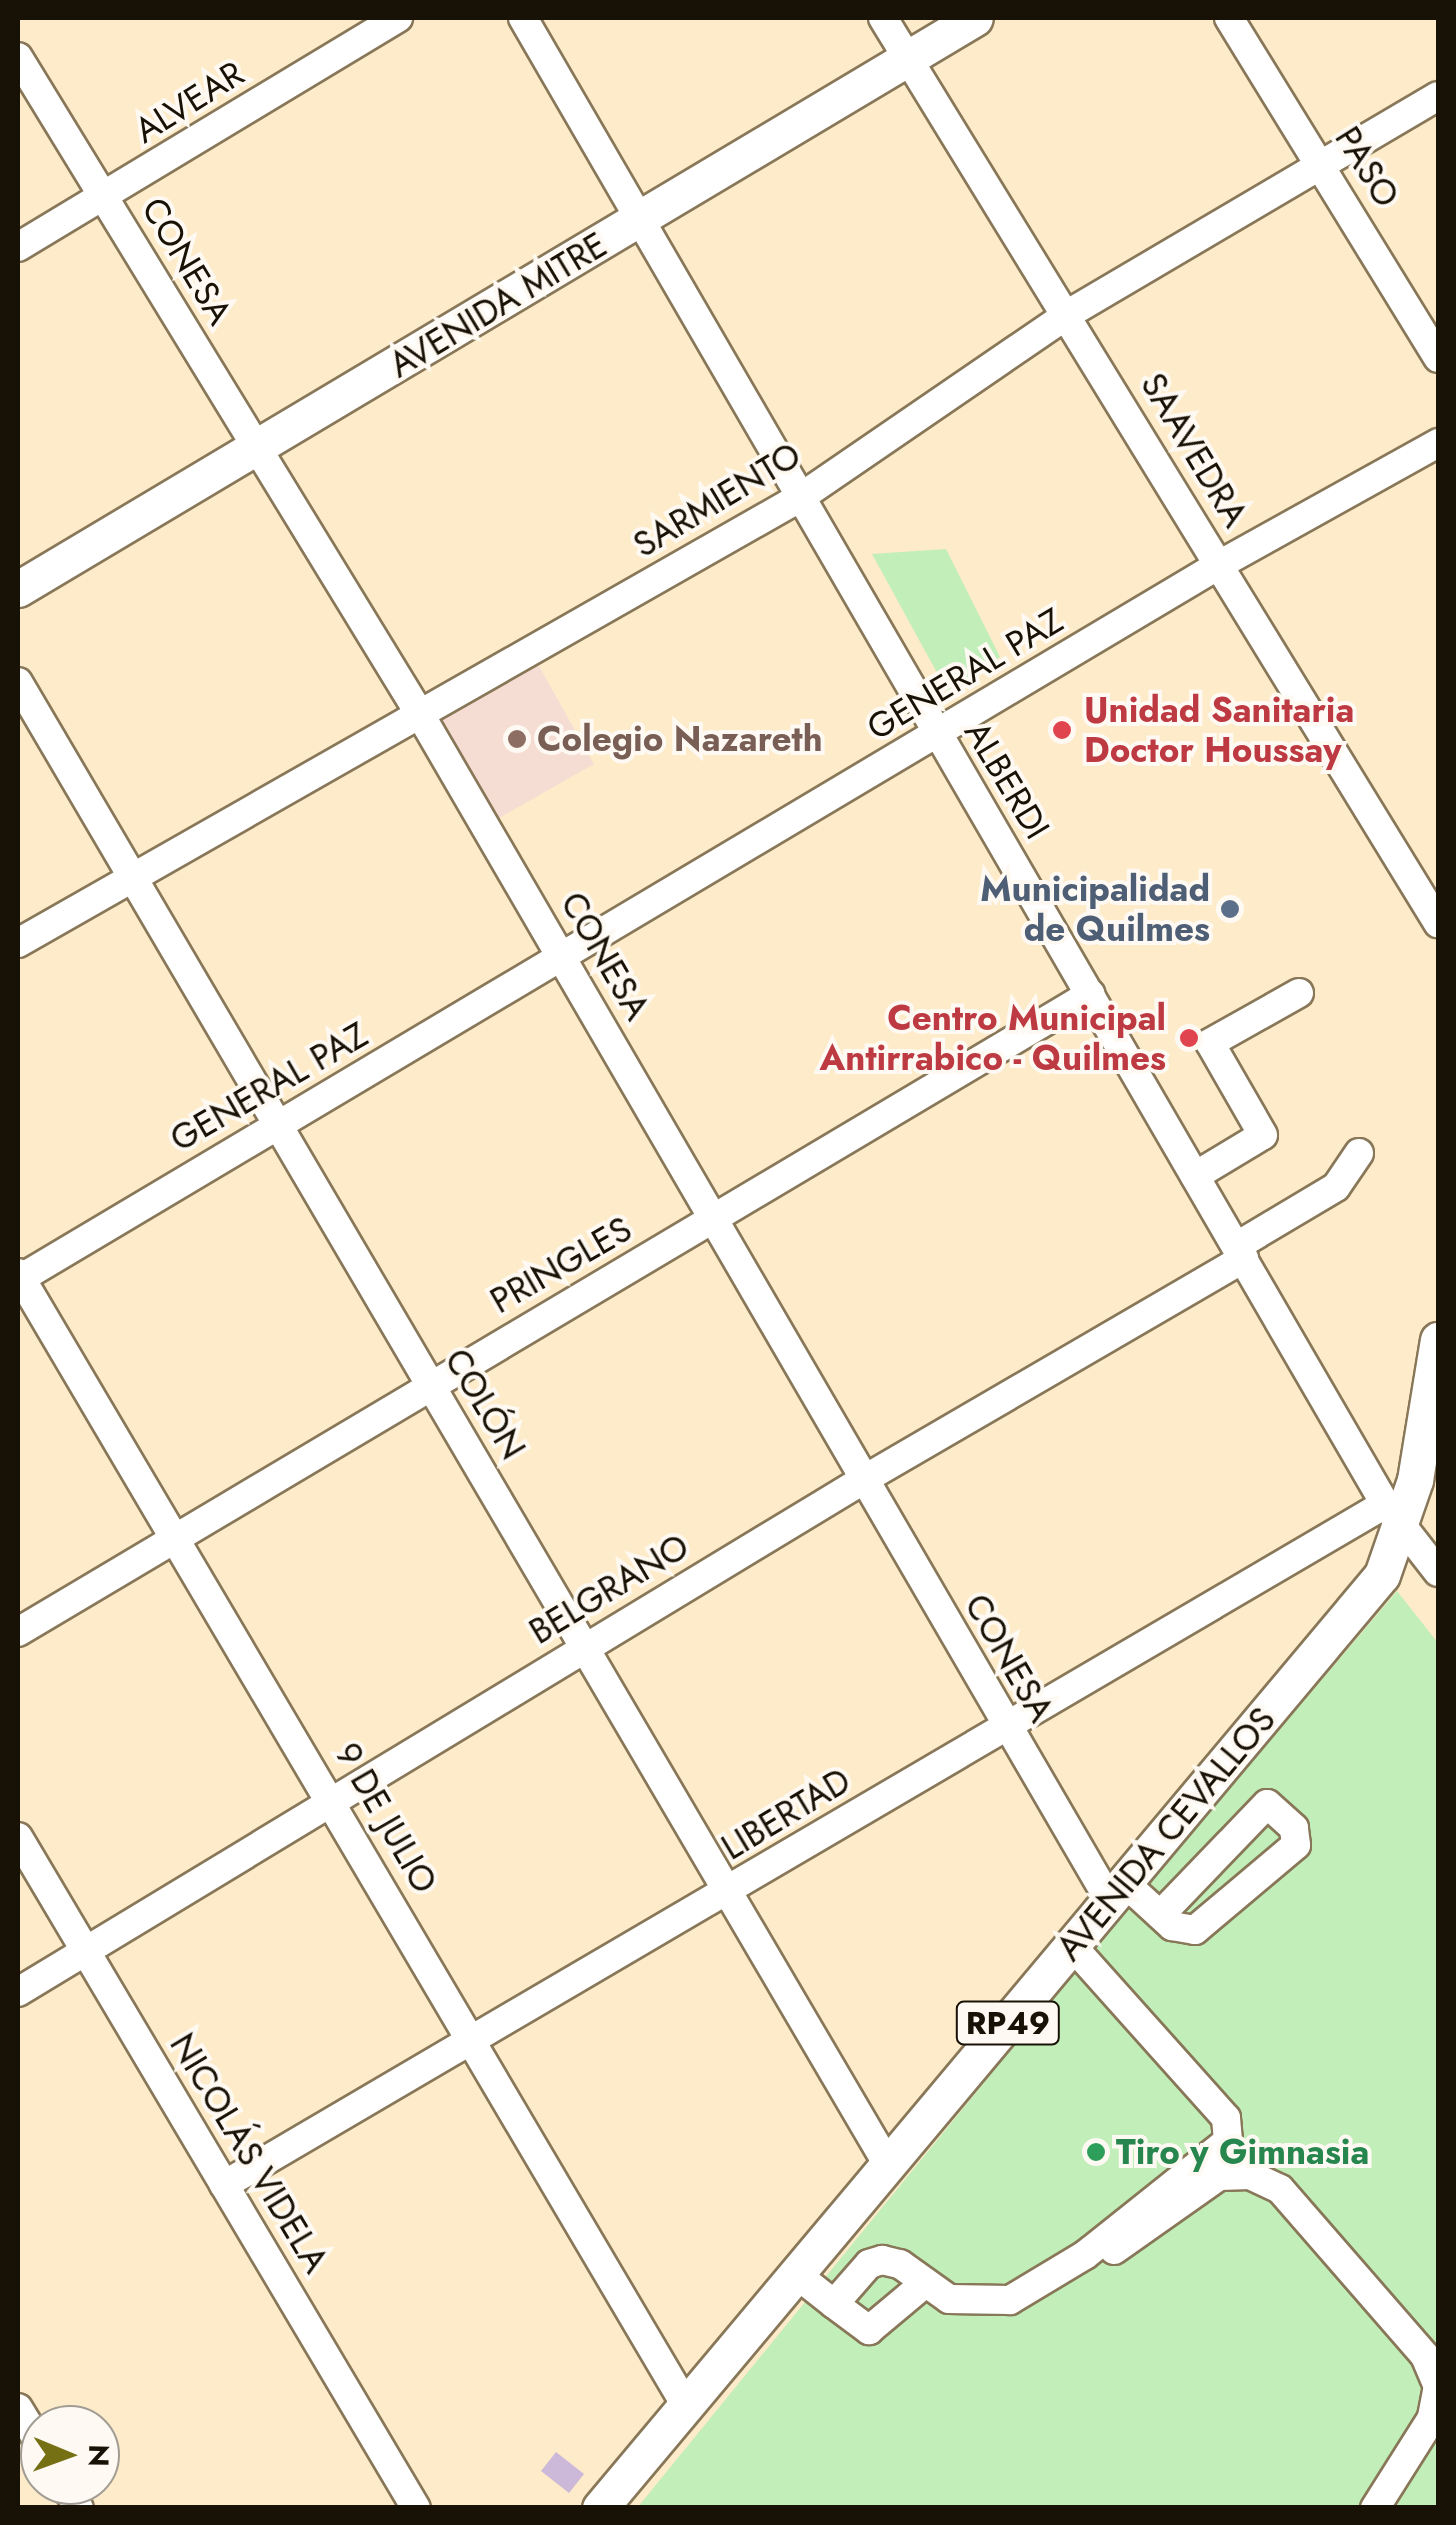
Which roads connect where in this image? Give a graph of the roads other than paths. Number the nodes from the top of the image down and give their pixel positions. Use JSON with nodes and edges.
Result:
{"nodes":[{"id":1,"x":398,"y":18,"type":"edge"},
{"id":2,"x":523,"y":18,"type":"edge"},
{"id":3,"x":883,"y":18,"type":"edge"},
{"id":4,"x":976,"y":18,"type":"edge"},
{"id":5,"x":1228,"y":18,"type":"edge"},
{"id":6,"x":18,"y":57,"type":"edge"},
{"id":7,"x":908,"y":58,"type":"junction"},
{"id":8,"x":1438,"y":96,"type":"edge"},
{"id":9,"x":1322,"y":165,"type":"junction"},
{"id":10,"x":105,"y":198,"type":"junction"},
{"id":11,"x":642,"y":218,"type":"junction"},
{"id":12,"x":18,"y":248,"type":"edge"},
{"id":13,"x":1068,"y":314,"type":"junction"},
{"id":14,"x":1438,"y":358,"type":"edge"},
{"id":15,"x":1438,"y":444,"type":"edge"},
{"id":16,"x":258,"y":448,"type":"junction"},
{"id":17,"x":800,"y":497,"type":"junction"},
{"id":18,"x":1220,"y":564,"type":"junction"},
{"id":19,"x":18,"y":588,"type":"edge"},
{"id":20,"x":18,"y":682,"type":"edge"},
{"id":21,"x":421,"y":716,"type":"junction"},
{"id":22,"x":937,"y":735,"type":"junction"},
{"id":23,"x":130,"y":881,"type":"junction"},
{"id":24,"x":1438,"y":923,"type":"edge"},
{"id":25,"x":18,"y":943,"type":"edge"},
{"id":26,"x":564,"y":960,"type":"junction"},
{"id":27,"x":1299,"y":993,"type":"dead end"},
{"id":28,"x":1092,"y":994,"type":"junction"},
{"id":29,"x":274,"y":1127,"type":"junction"},
{"id":30,"x":1359,"y":1152,"type":"dead end"},
{"id":31,"x":1195,"y":1176,"type":"junction"},
{"id":32,"x":713,"y":1219,"type":"junction"},
{"id":33,"x":1241,"y":1252,"type":"junction"},
{"id":34,"x":19,"y":1277,"type":"edge"},
{"id":35,"x":1438,"y":1340,"type":"edge"},
{"id":36,"x":431,"y":1384,"type":"junction"},
{"id":37,"x":863,"y":1480,"type":"junction"},
{"id":38,"x":1393,"y":1516,"type":"junction"},
{"id":39,"x":176,"y":1536,"type":"junction"},
{"id":40,"x":1438,"y":1572,"type":"edge"},
{"id":41,"x":18,"y":1632,"type":"edge"},
{"id":42,"x":585,"y":1648,"type":"junction"},
{"id":43,"x":1006,"y":1727,"type":"junction"},
{"id":44,"x":332,"y":1801,"type":"junction"},
{"id":45,"x":18,"y":1837,"type":"edge"},
{"id":46,"x":730,"y":1890,"type":"junction"},
{"id":47,"x":1118,"y":1893,"type":"junction"},
{"id":48,"x":1160,"y":1914,"type":"junction"},
{"id":49,"x":1073,"y":1947,"type":"junction"},
{"id":50,"x":87,"y":1951,"type":"junction"},
{"id":51,"x":18,"y":1992,"type":"edge"},
{"id":52,"x":474,"y":2042,"type":"junction"},
{"id":53,"x":888,"y":2165,"type":"junction"},
{"id":54,"x":224,"y":2185,"type":"junction"},
{"id":55,"x":796,"y":2274,"type":"junction"},
{"id":56,"x":924,"y":2284,"type":"junction"},
{"id":57,"x":1042,"y":2286,"type":"junction"},
{"id":58,"x":834,"y":2304,"type":"junction"},
{"id":59,"x":686,"y":2404,"type":"junction"},
{"id":60,"x":416,"y":2508,"type":"edge"},
{"id":61,"x":600,"y":2508,"type":"edge"},
{"id":62,"x":1374,"y":2508,"type":"edge"}],
"edges":[{"from":1,"to":10,"type":"street","name":"ALVEAR"},
{"from":2,"to":11,"type":"street","name":"ALBERDI"},
{"from":3,"to":7,"type":"street","name":"SAAVEDRA"},
{"from":4,"to":7,"type":"main road","name":"AVENIDA MITRE"},
{"from":5,"to":9,"type":"street","name":"PASO"},
{"from":6,"to":10,"type":"street","name":"CONESA"},
{"from":7,"to":11,"type":"main road","name":"AVENIDA MITRE"},
{"from":7,"to":13,"type":"street","name":"SAAVEDRA"},
{"from":8,"to":9,"type":"street","name":"SARMIENTO"},
{"from":9,"to":13,"type":"street","name":"SARMIENTO"},
{"from":9,"to":14,"type":"street","name":"PASO"},
{"from":10,"to":12,"type":"street","name":"ALVEAR"},
{"from":10,"to":16,"type":"street","name":"CONESA"},
{"from":11,"to":16,"type":"main road","name":"AVENIDA MITRE"},
{"from":11,"to":17,"type":"street","name":"ALBERDI"},
{"from":13,"to":17,"type":"street","name":"SARMIENTO"},
{"from":13,"to":18,"type":"street","name":"SAAVEDRA"},
{"from":15,"to":18,"type":"street","name":"GENERAL PAZ"},
{"from":16,"to":19,"type":"main road","name":"AVENIDA MITRE"},
{"from":16,"to":21,"type":"street","name":"CONESA"},
{"from":17,"to":21,"type":"street","name":"SARMIENTO"},
{"from":17,"to":22,"type":"street","name":"ALBERDI"},
{"from":18,"to":22,"type":"street","name":"GENERAL PAZ"},
{"from":18,"to":24,"type":"street","name":"SAAVEDRA"},
{"from":20,"to":23,"type":"street","name":"COLÓN"},
{"from":21,"to":23,"type":"street","name":"SARMIENTO"},
{"from":21,"to":26,"type":"street","name":"CONESA"},
{"from":22,"to":26,"type":"street","name":"GENERAL PAZ"},
{"from":22,"to":28,"type":"street","name":"ALBERDI"},
{"from":23,"to":25,"type":"street","name":"SARMIENTO"},
{"from":23,"to":29,"type":"street","name":"COLÓN"},
{"from":26,"to":29,"type":"street","name":"GENERAL PAZ"},
{"from":26,"to":32,"type":"street","name":"CONESA"},
{"from":27,"to":31,"type":"street"},
{"from":28,"to":31,"type":"street","name":"ALBERDI"},
{"from":28,"to":32,"type":"street","name":"PRINGLES"},
{"from":29,"to":34,"type":"street","name":"GENERAL PAZ"},
{"from":29,"to":36,"type":"street","name":"COLÓN"},
{"from":30,"to":33,"type":"street","name":"BELGRANO"},
{"from":31,"to":33,"type":"street","name":"ALBERDI"},
{"from":32,"to":36,"type":"street","name":"PRINGLES"},
{"from":32,"to":37,"type":"street","name":"CONESA"},
{"from":33,"to":37,"type":"street","name":"BELGRANO"},
{"from":33,"to":38,"type":"street","name":"ALBERDI"},
{"from":34,"to":39,"type":"street","name":"9 DE JULIO"},
{"from":35,"to":38,"type":"main road","name":"AVENIDA CEVALLOS","number":"RP49"},
{"from":36,"to":39,"type":"street","name":"PRINGLES"},
{"from":36,"to":42,"type":"street","name":"COLÓN"},
{"from":37,"to":42,"type":"street","name":"BELGRANO"},
{"from":37,"to":43,"type":"street","name":"CONESA"},
{"from":38,"to":40,"type":"street","name":"ALBERDI"},
{"from":38,"to":43,"type":"street","name":"LIBERTAD"},
{"from":38,"to":47,"type":"main road","name":"AVENIDA CEVALLOS","number":"RP49"},
{"from":39,"to":41,"type":"street","name":"PRINGLES"},
{"from":39,"to":44,"type":"street","name":"9 DE JULIO"},
{"from":42,"to":44,"type":"street","name":"BELGRANO"},
{"from":42,"to":46,"type":"street","name":"COLÓN"},
{"from":43,"to":46,"type":"street","name":"LIBERTAD"},
{"from":43,"to":47,"type":"street","name":"CONESA"},
{"from":44,"to":50,"type":"street","name":"BELGRANO"},
{"from":44,"to":52,"type":"street","name":"9 DE JULIO"},
{"from":45,"to":50,"type":"street","name":"NICOLÁS VIDELA"},
{"from":46,"to":52,"type":"street","name":"LIBERTAD"},
{"from":46,"to":53,"type":"street","name":"COLÓN"},
{"from":47,"to":48,"type":"street","name":"CONESA"},
{"from":47,"to":49,"type":"main road","name":"AVENIDA CEVALLOS","number":"RP49"},
{"from":48,"to":48,"type":"street"},
{"from":49,"to":53,"type":"main road","name":"AVENIDA CEVALLOS","number":"RP49"},
{"from":49,"to":57,"type":"street"},
{"from":50,"to":51,"type":"street","name":"BELGRANO"},
{"from":50,"to":54,"type":"street","name":"NICOLÁS VIDELA"},
{"from":52,"to":54,"type":"street","name":"LIBERTAD"},
{"from":52,"to":59,"type":"street","name":"9 DE JULIO"},
{"from":53,"to":55,"type":"main road","name":"AVENIDA CEVALLOS","number":"RP49"},
{"from":54,"to":60,"type":"street","name":"NICOLÁS VIDELA"},
{"from":55,"to":58,"type":"street"},
{"from":55,"to":59,"type":"main road","name":"AVENIDA CEVALLOS","number":"RP49"},
{"from":56,"to":57,"type":"street"},
{"from":56,"to":58,"type":"street"},
{"from":56,"to":58,"type":"street"},
{"from":57,"to":62,"type":"street"},
{"from":59,"to":61,"type":"main road","name":"AVENIDA CEVALLOS","number":"RP49"}]}
